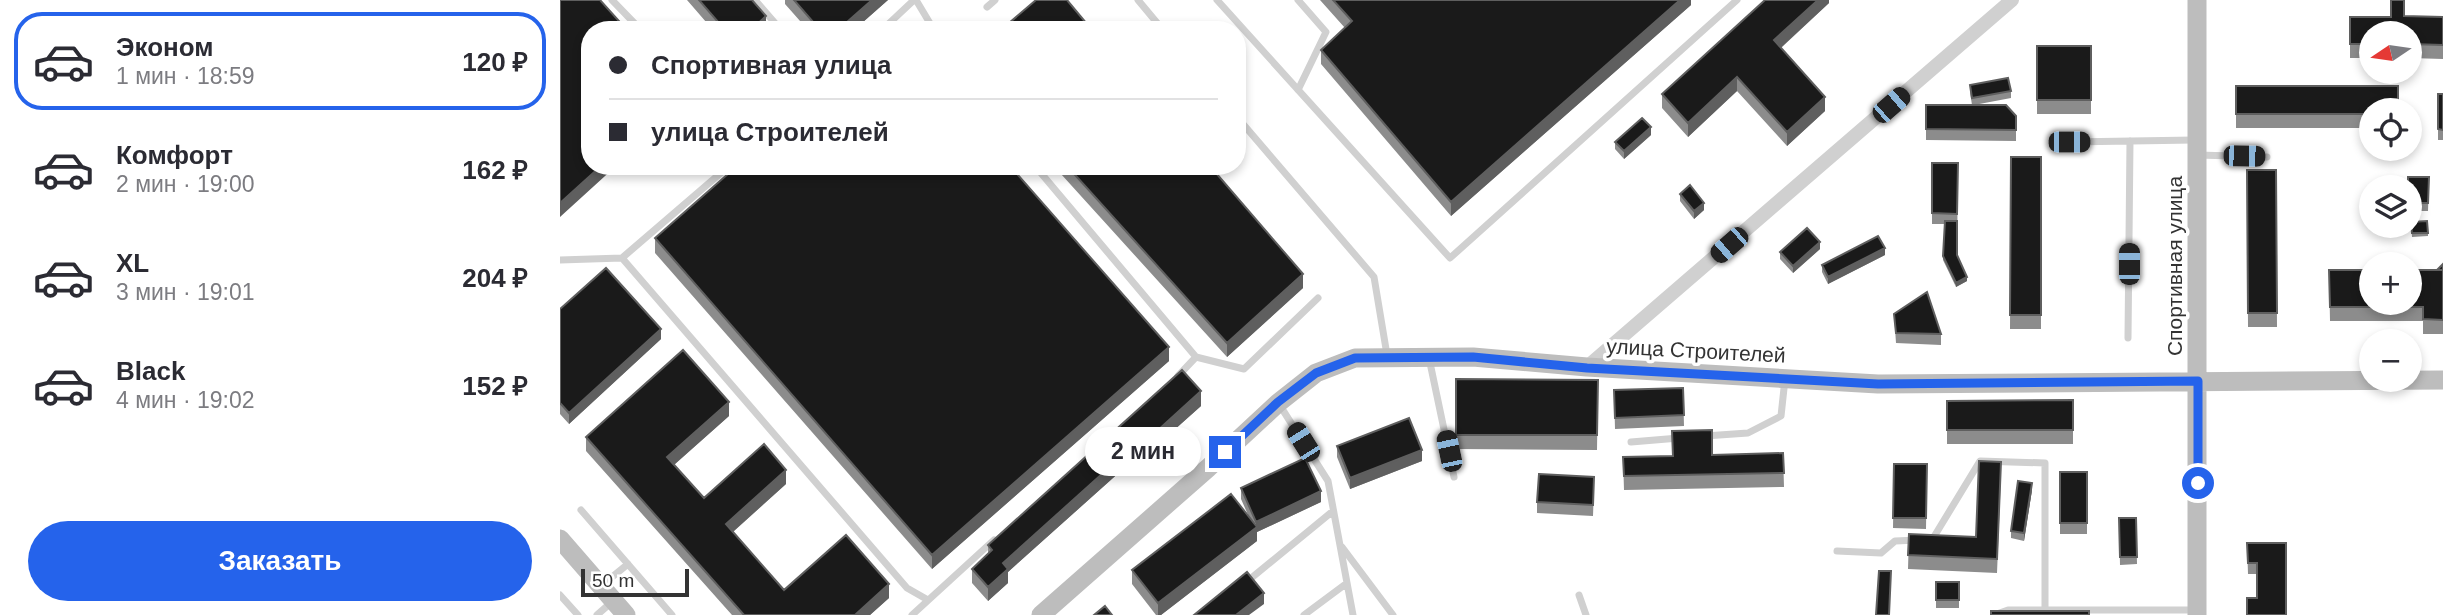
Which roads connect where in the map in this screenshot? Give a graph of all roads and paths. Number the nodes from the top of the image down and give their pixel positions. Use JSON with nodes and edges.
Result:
{"nodes":[{"id":1,"x":612,"y":0,"type":"edge"},
{"id":2,"x":755,"y":0,"type":"edge"},
{"id":3,"x":915,"y":0,"type":"edge"},
{"id":4,"x":995,"y":0,"type":"edge"},
{"id":5,"x":1138,"y":0,"type":"edge"},
{"id":6,"x":1217,"y":0,"type":"edge"},
{"id":7,"x":1298,"y":0,"type":"edge"},
{"id":8,"x":1737,"y":0,"type":"edge"},
{"id":9,"x":2012,"y":0,"type":"edge"},
{"id":10,"x":2197,"y":0,"type":"edge"},
{"id":11,"x":988,"y":7,"type":"dead end"},
{"id":12,"x":632,"y":21,"type":"edge"},
{"id":13,"x":773,"y":21,"type":"edge"},
{"id":14,"x":892,"y":21,"type":"edge"},
{"id":15,"x":928,"y":21,"type":"edge"},
{"id":16,"x":1156,"y":21,"type":"edge"},
{"id":17,"x":1236,"y":21,"type":"edge"},
{"id":18,"x":1246,"y":32,"type":"edge"},
{"id":19,"x":1298,"y":90,"type":"junction"},
{"id":20,"x":1246,"y":128,"type":"edge"},
{"id":21,"x":2130,"y":141,"type":"junction"},
{"id":22,"x":2069,"y":142,"type":"dead end"},
{"id":23,"x":2197,"y":148,"type":"junction"},
{"id":24,"x":2267,"y":157,"type":"dead end"},
{"id":25,"x":719,"y":175,"type":"edge"},
{"id":26,"x":1043,"y":175,"type":"edge"},
{"id":27,"x":622,"y":258,"type":"junction"},
{"id":28,"x":560,"y":260,"type":"edge"},
{"id":29,"x":1318,"y":298,"type":"dead end"},
{"id":30,"x":2128,"y":338,"type":"dead end"},
{"id":31,"x":1429,"y":356,"type":"junction"},
{"id":32,"x":1196,"y":357,"type":"junction"},
{"id":33,"x":1388,"y":357,"type":"junction"},
{"id":34,"x":1587,"y":368,"type":"junction"},
{"id":35,"x":1174,"y":379,"type":"edge"},
{"id":36,"x":1786,"y":379,"type":"junction"},
{"id":37,"x":2443,"y":380,"type":"edge"},
{"id":38,"x":2198,"y":381,"type":"junction"},
{"id":39,"x":1278,"y":402,"type":"junction"},
{"id":40,"x":1696,"y":437,"type":"edge"},
{"id":41,"x":1683,"y":438,"type":"edge"},
{"id":42,"x":1631,"y":442,"type":"dead end"},
{"id":43,"x":1454,"y":477,"type":"dead end"},
{"id":44,"x":581,"y":510,"type":"dead end"},
{"id":45,"x":1333,"y":511,"type":"junction"},
{"id":46,"x":1000,"y":535,"type":"edge"},
{"id":47,"x":560,"y":540,"type":"edge"},
{"id":48,"x":1339,"y":543,"type":"junction"},
{"id":49,"x":1837,"y":551,"type":"dead end"},
{"id":50,"x":628,"y":564,"type":"junction"},
{"id":51,"x":1347,"y":583,"type":"junction"},
{"id":52,"x":1237,"y":589,"type":"edge"},
{"id":53,"x":560,"y":595,"type":"edge"},
{"id":54,"x":1579,"y":595,"type":"dead end"},
{"id":55,"x":613,"y":600,"type":"edge"},
{"id":56,"x":928,"y":600,"type":"junction"},
{"id":57,"x":2045,"y":610,"type":"junction"},
{"id":58,"x":2197,"y":613,"type":"edge"},
{"id":59,"x":578,"y":615,"type":"edge"},
{"id":60,"x":597,"y":615,"type":"edge"},
{"id":61,"x":672,"y":615,"type":"edge"},
{"id":62,"x":912,"y":615,"type":"edge"},
{"id":63,"x":1041,"y":615,"type":"edge"},
{"id":64,"x":1304,"y":615,"type":"edge"},
{"id":65,"x":1353,"y":615,"type":"edge"},
{"id":66,"x":1393,"y":615,"type":"edge"},
{"id":67,"x":1586,"y":615,"type":"edge"},
{"id":68,"x":1994,"y":615,"type":"edge"}],
"edges":[{"from":1,"to":12,"type":"lane"},
{"from":2,"to":13,"type":"lane"},
{"from":3,"to":14,"type":"lane"},
{"from":3,"to":15,"type":"lane"},
{"from":4,"to":11,"type":"lane"},
{"from":5,"to":16,"type":"lane"},
{"from":6,"to":17,"type":"lane"},
{"from":7,"to":19,"type":"lane"},
{"from":8,"to":19,"type":"lane"},
{"from":9,"to":34,"type":"street"},
{"from":10,"to":23,"type":"street","name":"Спортивная улица"},
{"from":18,"to":19,"type":"lane"},
{"from":20,"to":33,"type":"lane"},
{"from":21,"to":22,"type":"lane"},
{"from":21,"to":23,"type":"lane"},
{"from":21,"to":30,"type":"lane"},
{"from":23,"to":24,"type":"lane"},
{"from":23,"to":38,"type":"street","name":"Спортивная улица"},
{"from":25,"to":27,"type":"lane"},
{"from":26,"to":32,"type":"lane"},
{"from":27,"to":28,"type":"lane"},
{"from":27,"to":56,"type":"lane"},
{"from":29,"to":32,"type":"lane"},
{"from":31,"to":33,"type":"street","name":"улица Строителей"},
{"from":31,"to":34,"type":"street","name":"улица Строителей"},
{"from":31,"to":43,"type":"lane"},
{"from":32,"to":35,"type":"lane"},
{"from":33,"to":39,"type":"street","name":"улица Строителей"},
{"from":34,"to":36,"type":"street","name":"улица Строителей"},
{"from":36,"to":38,"type":"street","name":"улица Строителей"},
{"from":36,"to":40,"type":"lane"},
{"from":37,"to":38,"type":"street","name":"улица Строителей"},
{"from":38,"to":58,"type":"street","name":"Спортивная улица"},
{"from":39,"to":45,"type":"lane"},
{"from":39,"to":63,"type":"street","name":"улица Строителей"},
{"from":41,"to":42,"type":"lane"},
{"from":44,"to":50,"type":"lane"},
{"from":45,"to":48,"type":"lane"},
{"from":45,"to":52,"type":"lane"},
{"from":46,"to":56,"type":"lane"},
{"from":47,"to":55,"type":"street"},
{"from":48,"to":51,"type":"lane"},
{"from":48,"to":66,"type":"lane"},
{"from":49,"to":57,"type":"lane"},
{"from":50,"to":55,"type":"lane"},
{"from":50,"to":61,"type":"lane"},
{"from":51,"to":64,"type":"lane"},
{"from":51,"to":65,"type":"lane"},
{"from":53,"to":59,"type":"lane"},
{"from":54,"to":67,"type":"lane"},
{"from":55,"to":60,"type":"lane"},
{"from":56,"to":62,"type":"lane"},
{"from":57,"to":58,"type":"lane"},
{"from":57,"to":68,"type":"lane"}]}
